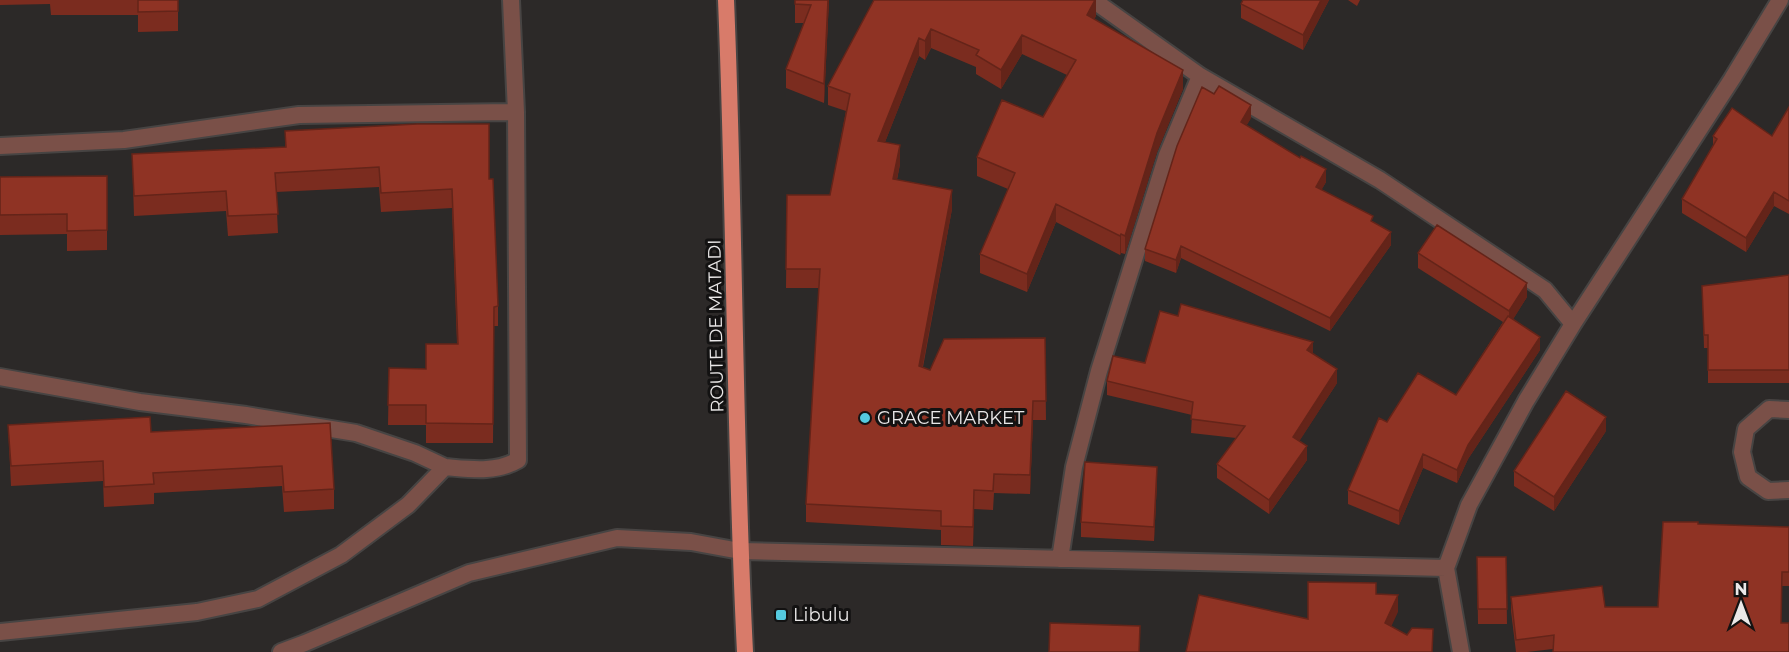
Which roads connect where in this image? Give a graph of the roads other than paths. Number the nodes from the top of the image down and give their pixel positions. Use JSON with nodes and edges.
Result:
{"nodes":[{"id":1,"x":511,"y":0,"type":"edge"},
{"id":2,"x":726,"y":0,"type":"edge"},
{"id":3,"x":1093,"y":0,"type":"edge"},
{"id":4,"x":1780,"y":0,"type":"edge"},
{"id":5,"x":1200,"y":76,"type":"junction"},
{"id":6,"x":516,"y":112,"type":"junction"},
{"id":7,"x":0,"y":146,"type":"edge"},
{"id":8,"x":1573,"y":324,"type":"junction"},
{"id":9,"x":0,"y":378,"type":"edge"},
{"id":10,"x":1789,"y":410,"type":"edge"},
{"id":11,"x":445,"y":466,"type":"junction"},
{"id":12,"x":1789,"y":490,"type":"edge"},
{"id":13,"x":740,"y":550,"type":"junction"},
{"id":14,"x":1060,"y":559,"type":"junction"},
{"id":15,"x":1446,"y":568,"type":"junction"},
{"id":16,"x":0,"y":632,"type":"edge"},
{"id":17,"x":281,"y":652,"type":"edge"},
{"id":18,"x":745,"y":652,"type":"edge"},
{"id":19,"x":1461,"y":652,"type":"edge"}],
"edges":[{"from":1,"to":6,"type":"street"},
{"from":2,"to":13,"type":"highway","name":"ROUTE DE MATADI"},
{"from":3,"to":5,"type":"street"},
{"from":4,"to":8,"type":"street"},
{"from":5,"to":8,"type":"street"},
{"from":5,"to":14,"type":"street"},
{"from":6,"to":7,"type":"street"},
{"from":6,"to":11,"type":"street"},
{"from":8,"to":15,"type":"street"},
{"from":9,"to":11,"type":"street"},
{"from":10,"to":12,"type":"street"},
{"from":11,"to":16,"type":"street"},
{"from":13,"to":14,"type":"street"},
{"from":13,"to":17,"type":"street"},
{"from":13,"to":18,"type":"highway","name":"ROUTE DE MATADI"},
{"from":14,"to":15,"type":"street"},
{"from":15,"to":19,"type":"street"}]}
